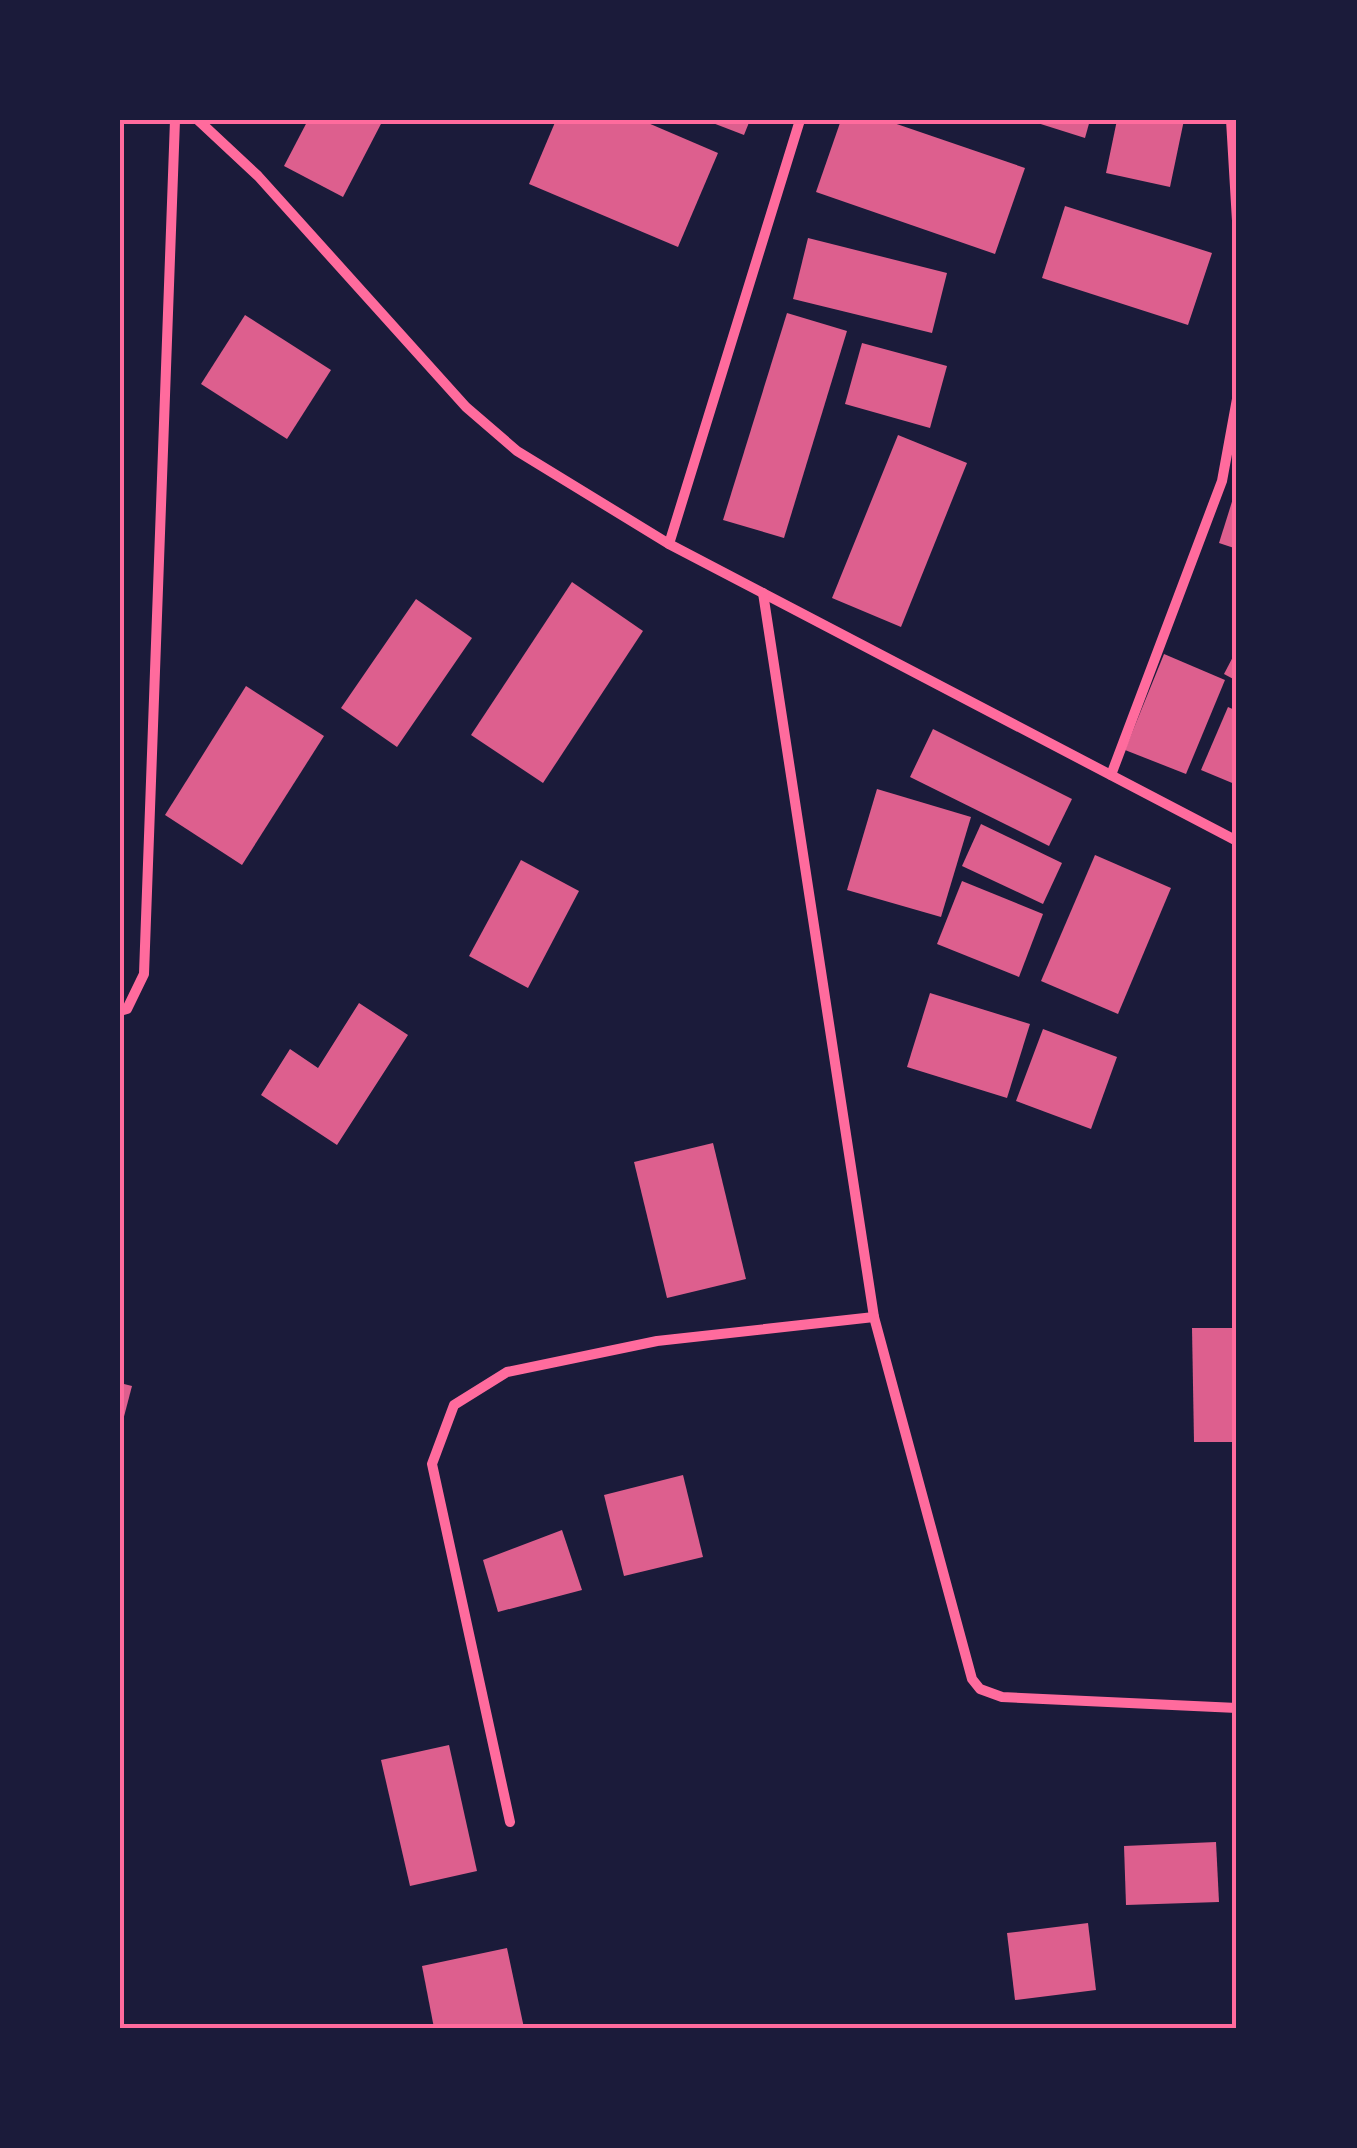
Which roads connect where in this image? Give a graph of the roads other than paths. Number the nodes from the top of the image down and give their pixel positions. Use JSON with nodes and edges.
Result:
{"nodes":[{"id":1,"x":175,"y":120,"type":"edge"},
{"id":2,"x":198,"y":120,"type":"edge"},
{"id":3,"x":800,"y":120,"type":"edge"},
{"id":4,"x":1231,"y":120,"type":"edge"},
{"id":5,"x":1237,"y":220,"type":"edge"},
{"id":6,"x":1237,"y":399,"type":"edge"},
{"id":7,"x":669,"y":544,"type":"junction"},
{"id":8,"x":763,"y":593,"type":"junction"},
{"id":9,"x":1111,"y":775,"type":"junction"},
{"id":10,"x":1237,"y":841,"type":"edge"},
{"id":11,"x":120,"y":1011,"type":"edge"},
{"id":12,"x":874,"y":1317,"type":"junction"},
{"id":13,"x":1237,"y":1708,"type":"edge"},
{"id":14,"x":510,"y":1822,"type":"dead end"}],
"edges":[{"from":1,"to":11,"type":"street"},
{"from":2,"to":7,"type":"street"},
{"from":3,"to":7,"type":"street"},
{"from":4,"to":5,"type":"street"},
{"from":6,"to":9,"type":"street"},
{"from":7,"to":8,"type":"street"},
{"from":8,"to":9,"type":"street"},
{"from":8,"to":12,"type":"street"},
{"from":9,"to":10,"type":"street"},
{"from":12,"to":13,"type":"street"},
{"from":12,"to":14,"type":"street"}]}
